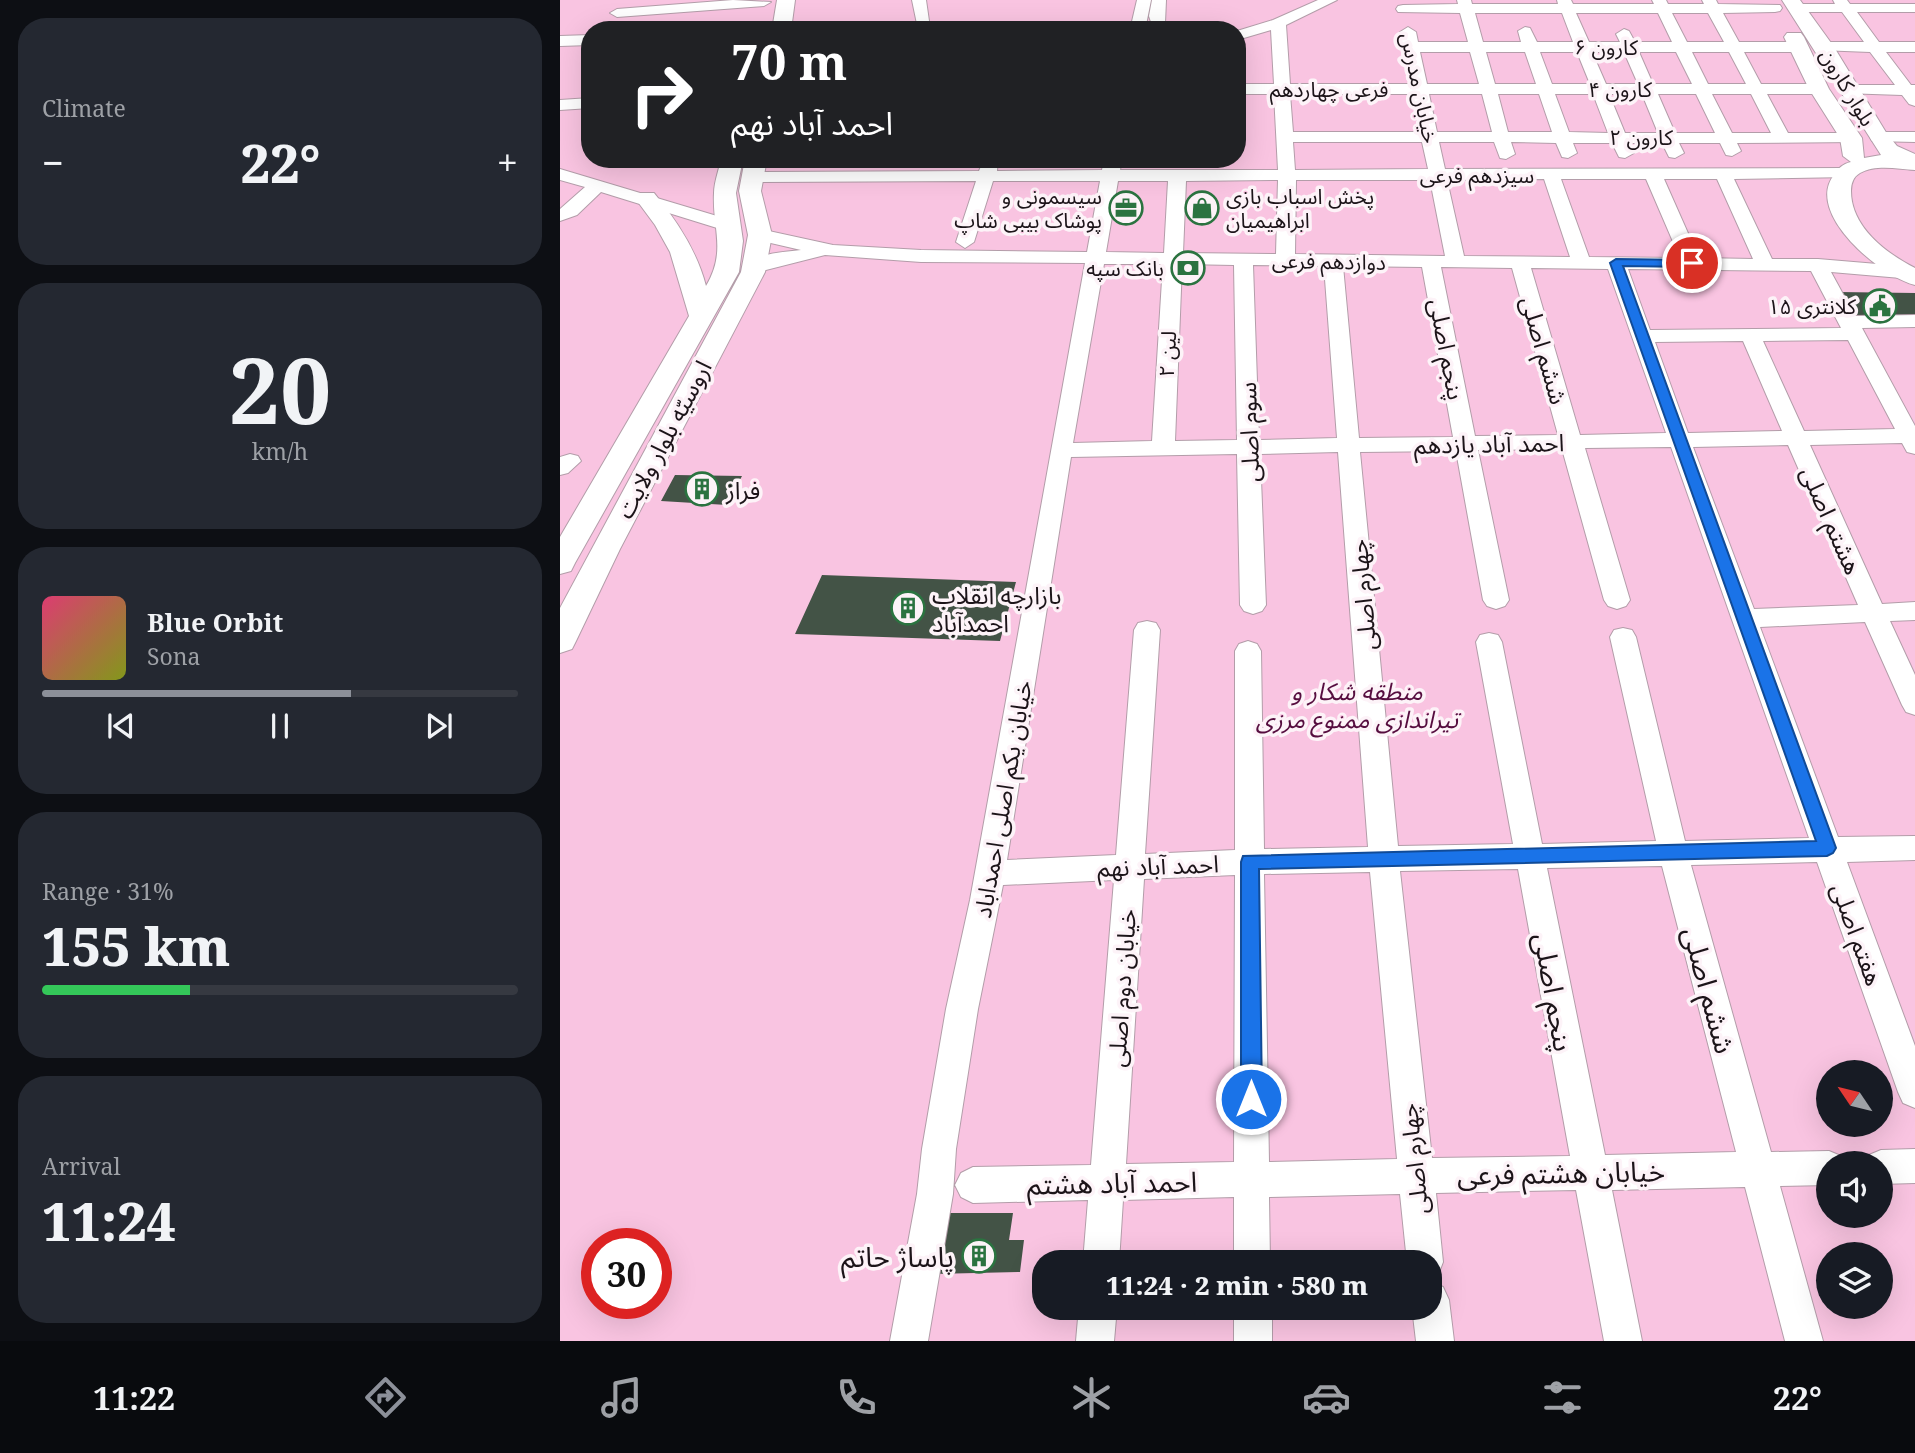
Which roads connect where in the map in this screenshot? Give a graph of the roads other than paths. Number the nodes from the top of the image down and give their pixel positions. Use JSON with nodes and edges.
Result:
{"nodes":[{"id":1,"x":786,"y":0,"type":"edge"},
{"id":2,"x":919,"y":0,"type":"edge"},
{"id":3,"x":1144,"y":0,"type":"edge"},
{"id":4,"x":1159,"y":0,"type":"edge"},
{"id":5,"x":1330,"y":0,"type":"edge"},
{"id":6,"x":764,"y":1,"type":"edge"},
{"id":7,"x":1403,"y":4,"type":"edge"},
{"id":8,"x":1466,"y":4,"type":"edge"},
{"id":9,"x":1516,"y":4,"type":"edge"},
{"id":10,"x":1566,"y":4,"type":"edge"},
{"id":11,"x":1611,"y":4,"type":"edge"},
{"id":12,"x":1661,"y":4,"type":"edge"},
{"id":13,"x":1711,"y":4,"type":"edge"},
{"id":14,"x":1783,"y":4,"type":"edge"},
{"id":15,"x":1843,"y":4,"type":"edge"},
{"id":16,"x":1893,"y":4,"type":"edge"},
{"id":17,"x":615,"y":7,"type":"edge"},
{"id":18,"x":1915,"y":8,"type":"edge"},
{"id":19,"x":677,"y":9,"type":"edge"},
{"id":20,"x":760,"y":21,"type":"edge"},
{"id":21,"x":782,"y":21,"type":"edge"},
{"id":22,"x":922,"y":21,"type":"edge"},
{"id":23,"x":1139,"y":21,"type":"edge"},
{"id":24,"x":1157,"y":21,"type":"edge"},
{"id":25,"x":1279,"y":23,"type":"junction"},
{"id":26,"x":1909,"y":24,"type":"dead end"},
{"id":27,"x":1246,"y":33,"type":"edge"},
{"id":28,"x":581,"y":40,"type":"edge"},
{"id":29,"x":560,"y":41,"type":"edge"},
{"id":30,"x":1411,"y":47,"type":"junction"},
{"id":31,"x":1477,"y":47,"type":"junction"},
{"id":32,"x":1531,"y":47,"type":"junction"},
{"id":33,"x":1583,"y":47,"type":"junction"},
{"id":34,"x":1629,"y":47,"type":"junction"},
{"id":35,"x":1682,"y":47,"type":"junction"},
{"id":36,"x":1734,"y":47,"type":"junction"},
{"id":37,"x":1800,"y":47,"type":"junction"},
{"id":38,"x":1824,"y":47,"type":"junction"},
{"id":39,"x":1875,"y":47,"type":"junction"},
{"id":40,"x":1915,"y":47,"type":"edge"},
{"id":41,"x":1246,"y":89,"type":"edge"},
{"id":42,"x":1282,"y":89,"type":"junction"},
{"id":43,"x":1420,"y":89,"type":"junction"},
{"id":44,"x":1489,"y":89,"type":"junction"},
{"id":45,"x":1546,"y":89,"type":"junction"},
{"id":46,"x":1600,"y":89,"type":"junction"},
{"id":47,"x":1647,"y":89,"type":"junction"},
{"id":48,"x":1702,"y":89,"type":"junction"},
{"id":49,"x":1756,"y":89,"type":"junction"},
{"id":50,"x":1819,"y":89,"type":"junction"},
{"id":51,"x":1849,"y":90,"type":"junction"},
{"id":52,"x":1912,"y":94,"type":"edge"},
{"id":53,"x":581,"y":104,"type":"edge"},
{"id":54,"x":560,"y":105,"type":"edge"},
{"id":55,"x":1285,"y":137,"type":"junction"},
{"id":56,"x":1430,"y":137,"type":"junction"},
{"id":57,"x":1502,"y":137,"type":"junction"},
{"id":58,"x":1563,"y":137,"type":"junction"},
{"id":59,"x":1618,"y":137,"type":"junction"},
{"id":60,"x":1878,"y":137,"type":"junction"},
{"id":61,"x":1915,"y":137,"type":"edge"},
{"id":62,"x":1668,"y":138,"type":"junction"},
{"id":63,"x":1726,"y":138,"type":"junction"},
{"id":64,"x":1782,"y":138,"type":"junction"},
{"id":65,"x":1852,"y":138,"type":"junction"},
{"id":66,"x":1915,"y":162,"type":"edge"},
{"id":67,"x":730,"y":168,"type":"edge"},
{"id":68,"x":755,"y":168,"type":"edge"},
{"id":69,"x":989,"y":168,"type":"edge"},
{"id":70,"x":1112,"y":168,"type":"edge"},
{"id":71,"x":1731,"y":168,"type":"junction"},
{"id":72,"x":1849,"y":169,"type":"junction"},
{"id":73,"x":560,"y":174,"type":"edge"},
{"id":74,"x":1633,"y":174,"type":"junction"},
{"id":75,"x":1653,"y":174,"type":"junction"},
{"id":76,"x":1684,"y":174,"type":"junction"},
{"id":77,"x":1438,"y":175,"type":"junction"},
{"id":78,"x":1512,"y":175,"type":"junction"},
{"id":79,"x":1551,"y":175,"type":"junction"},
{"id":80,"x":1576,"y":175,"type":"junction"},
{"id":81,"x":1177,"y":176,"type":"junction"},
{"id":82,"x":1287,"y":176,"type":"junction"},
{"id":83,"x":560,"y":189,"type":"edge"},
{"id":84,"x":593,"y":191,"type":"junction"},
{"id":85,"x":646,"y":198,"type":"junction"},
{"id":86,"x":560,"y":216,"type":"edge"},
{"id":87,"x":730,"y":226,"type":"junction"},
{"id":88,"x":760,"y":235,"type":"junction"},
{"id":89,"x":965,"y":243,"type":"dead end"},
{"id":90,"x":834,"y":251,"type":"junction"},
{"id":91,"x":1094,"y":257,"type":"junction"},
{"id":92,"x":1171,"y":258,"type":"junction"},
{"id":93,"x":1243,"y":260,"type":"junction"},
{"id":94,"x":1285,"y":261,"type":"junction"},
{"id":95,"x":1333,"y":262,"type":"junction"},
{"id":96,"x":1582,"y":262,"type":"junction"},
{"id":97,"x":1432,"y":263,"type":"junction"},
{"id":98,"x":1456,"y":263,"type":"junction"},
{"id":99,"x":1520,"y":263,"type":"junction"},
{"id":100,"x":1616,"y":263,"type":"junction"},
{"id":101,"x":1692,"y":263,"type":"junction"},
{"id":102,"x":1765,"y":264,"type":"junction"},
{"id":103,"x":1818,"y":265,"type":"junction"},
{"id":104,"x":754,"y":267,"type":"junction"},
{"id":105,"x":1908,"y":275,"type":"edge"},
{"id":106,"x":700,"y":314,"type":"junction"},
{"id":107,"x":1915,"y":321,"type":"edge"},
{"id":108,"x":1852,"y":328,"type":"junction"},
{"id":109,"x":1750,"y":335,"type":"junction"},
{"id":110,"x":1642,"y":336,"type":"junction"},
{"id":111,"x":639,"y":425,"type":"junction"},
{"id":112,"x":670,"y":425,"type":"junction"},
{"id":113,"x":1796,"y":438,"type":"junction"},
{"id":114,"x":1680,"y":440,"type":"junction"},
{"id":115,"x":1913,"y":440,"type":"edge"},
{"id":116,"x":1572,"y":442,"type":"junction"},
{"id":117,"x":1466,"y":444,"type":"junction"},
{"id":118,"x":1349,"y":446,"type":"junction"},
{"id":119,"x":1249,"y":447,"type":"junction"},
{"id":120,"x":1163,"y":449,"type":"junction"},
{"id":121,"x":1062,"y":450,"type":"junction"},
{"id":122,"x":618,"y":462,"type":"junction"},
{"id":123,"x":650,"y":464,"type":"junction"},
{"id":124,"x":560,"y":563,"type":"edge"},
{"id":125,"x":1496,"y":600,"type":"dead end"},
{"id":126,"x":1617,"y":600,"type":"dead end"},
{"id":127,"x":1253,"y":605,"type":"dead end"},
{"id":128,"x":1915,"y":611,"type":"edge"},
{"id":129,"x":1874,"y":612,"type":"junction"},
{"id":130,"x":1744,"y":619,"type":"junction"},
{"id":131,"x":1147,"y":630,"type":"dead end"},
{"id":132,"x":1623,"y":637,"type":"dead end"},
{"id":133,"x":560,"y":640,"type":"edge"},
{"id":134,"x":1489,"y":642,"type":"dead end"},
{"id":135,"x":1248,"y":651,"type":"dead end"},
{"id":136,"x":1915,"y":705,"type":"edge"},
{"id":137,"x":1827,"y":848,"type":"junction"},
{"id":138,"x":1915,"y":848,"type":"edge"},
{"id":139,"x":1672,"y":852,"type":"junction"},
{"id":140,"x":1530,"y":855,"type":"junction"},
{"id":141,"x":1384,"y":859,"type":"junction"},
{"id":142,"x":1250,"y":862,"type":"junction"},
{"id":143,"x":1130,"y":866,"type":"junction"},
{"id":144,"x":990,"y":873,"type":"junction"},
{"id":145,"x":1915,"y":1092,"type":"edge"},
{"id":146,"x":1915,"y":1166,"type":"edge"},
{"id":147,"x":1893,"y":1167,"type":"edge"},
{"id":148,"x":1816,"y":1168,"type":"edge"},
{"id":149,"x":1758,"y":1169,"type":"junction"},
{"id":150,"x":1589,"y":1172,"type":"junction"},
{"id":151,"x":1414,"y":1175,"type":"junction"},
{"id":152,"x":1252,"y":1178,"type":"junction"},
{"id":153,"x":1107,"y":1182,"type":"junction"},
{"id":154,"x":973,"y":1185,"type":"dead end"},
{"id":155,"x":1102,"y":1250,"type":"edge"},
{"id":156,"x":1252,"y":1250,"type":"edge"},
{"id":157,"x":1423,"y":1250,"type":"edge"},
{"id":158,"x":1097,"y":1320,"type":"edge"},
{"id":159,"x":1253,"y":1320,"type":"edge"},
{"id":160,"x":1432,"y":1320,"type":"edge"},
{"id":161,"x":909,"y":1341,"type":"edge"},
{"id":162,"x":1096,"y":1341,"type":"edge"},
{"id":163,"x":1253,"y":1341,"type":"edge"},
{"id":164,"x":1435,"y":1341,"type":"edge"},
{"id":165,"x":1623,"y":1341,"type":"edge"},
{"id":166,"x":1804,"y":1341,"type":"edge"}],
"edges":[{"from":1,"to":21,"type":"main road"},
{"from":2,"to":22,"type":"street"},
{"from":3,"to":23,"type":"street"},
{"from":4,"to":24,"type":"street"},
{"from":5,"to":25,"type":"street"},
{"from":6,"to":19,"type":"street"},
{"from":6,"to":20,"type":"main road"},
{"from":7,"to":8,"type":"street"},
{"from":7,"to":30,"type":"street","name":"خیابان مدرس"},
{"from":8,"to":9,"type":"street"},
{"from":8,"to":31,"type":"street"},
{"from":9,"to":10,"type":"street"},
{"from":9,"to":32,"type":"street"},
{"from":10,"to":11,"type":"street"},
{"from":10,"to":33,"type":"street"},
{"from":11,"to":12,"type":"street"},
{"from":11,"to":34,"type":"street"},
{"from":12,"to":13,"type":"street"},
{"from":12,"to":35,"type":"street"},
{"from":13,"to":14,"type":"street"},
{"from":13,"to":36,"type":"street"},
{"from":14,"to":15,"type":"street"},
{"from":14,"to":37,"type":"main road","name":"بلوار کارون"},
{"from":14,"to":38,"type":"main road","name":"بلوار کارون"},
{"from":15,"to":16,"type":"street"},
{"from":15,"to":39,"type":"street"},
{"from":16,"to":18,"type":"street"},
{"from":16,"to":26,"type":"street"},
{"from":17,"to":19,"type":"street"},
{"from":25,"to":27,"type":"street"},
{"from":25,"to":42,"type":"street"},
{"from":28,"to":29,"type":"street"},
{"from":30,"to":31,"type":"street","name":"کارون ۶"},
{"from":30,"to":43,"type":"street","name":"خیابان مدرس"},
{"from":31,"to":32,"type":"street","name":"کارون ۶"},
{"from":31,"to":44,"type":"street"},
{"from":32,"to":33,"type":"street","name":"کارون ۶"},
{"from":32,"to":45,"type":"street"},
{"from":33,"to":34,"type":"street","name":"کارون ۶"},
{"from":33,"to":46,"type":"street"},
{"from":34,"to":35,"type":"street","name":"کارون ۶"},
{"from":34,"to":47,"type":"street"},
{"from":35,"to":36,"type":"street","name":"کارون ۶"},
{"from":35,"to":48,"type":"street"},
{"from":36,"to":37,"type":"street","name":"کارون ۶"},
{"from":36,"to":49,"type":"street"},
{"from":37,"to":50,"type":"main road","name":"بلوار کارون"},
{"from":38,"to":39,"type":"street"},
{"from":38,"to":51,"type":"main road","name":"بلوار کارون"},
{"from":39,"to":40,"type":"street"},
{"from":39,"to":52,"type":"street"},
{"from":41,"to":42,"type":"street","name":"فرعی چهاردهم"},
{"from":42,"to":43,"type":"street","name":"فرعی چهاردهم"},
{"from":42,"to":55,"type":"street"},
{"from":43,"to":44,"type":"street","name":"کارون ۴"},
{"from":43,"to":56,"type":"street","name":"خیابان مدرس"},
{"from":44,"to":45,"type":"street","name":"کارون ۴"},
{"from":44,"to":57,"type":"street"},
{"from":45,"to":46,"type":"street","name":"کارون ۴"},
{"from":45,"to":58,"type":"street"},
{"from":46,"to":47,"type":"street","name":"کارون ۴"},
{"from":46,"to":59,"type":"street"},
{"from":47,"to":48,"type":"street","name":"کارون ۴"},
{"from":47,"to":62,"type":"street"},
{"from":48,"to":49,"type":"street","name":"کارون ۴"},
{"from":48,"to":63,"type":"street"},
{"from":49,"to":50,"type":"street","name":"کارون ۴"},
{"from":49,"to":64,"type":"street"},
{"from":50,"to":65,"type":"main road","name":"بلوار کارون"},
{"from":51,"to":52,"type":"street"},
{"from":51,"to":60,"type":"main road","name":"بلوار کارون"},
{"from":53,"to":54,"type":"street"},
{"from":55,"to":56,"type":"street","name":"کارون ۲"},
{"from":55,"to":82,"type":"street"},
{"from":56,"to":57,"type":"street","name":"کارون ۲"},
{"from":56,"to":77,"type":"street","name":"خیابان مدرس"},
{"from":57,"to":58,"type":"street","name":"کارون ۲"},
{"from":57,"to":78,"type":"street"},
{"from":58,"to":59,"type":"street","name":"کارون ۲"},
{"from":58,"to":80,"type":"street"},
{"from":59,"to":62,"type":"street","name":"کارون ۲"},
{"from":59,"to":74,"type":"street"},
{"from":60,"to":61,"type":"street"},
{"from":60,"to":66,"type":"main road","name":"بلوار کارون"},
{"from":62,"to":63,"type":"street","name":"کارون ۲"},
{"from":62,"to":76,"type":"street"},
{"from":63,"to":64,"type":"street","name":"کارون ۲"},
{"from":63,"to":71,"type":"street"},
{"from":64,"to":65,"type":"street","name":"کارون ۲"},
{"from":65,"to":72,"type":"main road","name":"بلوار کارون"},
{"from":66,"to":72,"type":"main road"},
{"from":67,"to":87,"type":"main road","name":"اروسیّه بلوار ولایت"},
{"from":68,"to":69,"type":"street","name":"سیزدهم فرعی"},
{"from":68,"to":88,"type":"main road"},
{"from":69,"to":70,"type":"street","name":"سیزدهم فرعی"},
{"from":69,"to":89,"type":"street"},
{"from":70,"to":81,"type":"street","name":"سیزدهم فرعی"},
{"from":70,"to":91,"type":"street","name":"خیابان یکم اصلی احمداباد"},
{"from":71,"to":72,"type":"street","name":"سیزدهم فرعی"},
{"from":71,"to":76,"type":"street","name":"سیزدهم فرعی"},
{"from":71,"to":102,"type":"street"},
{"from":72,"to":105,"type":"main road","name":"بلوار کارون"},
{"from":73,"to":84,"type":"street"},
{"from":74,"to":75,"type":"street","name":"سیزدهم فرعی"},
{"from":74,"to":80,"type":"street","name":"سیزدهم فرعی"},
{"from":75,"to":76,"type":"street","name":"سیزدهم فرعی"},
{"from":75,"to":101,"type":"street"},
{"from":77,"to":78,"type":"street","name":"سیزدهم فرعی"},
{"from":77,"to":82,"type":"street","name":"سیزدهم فرعی"},
{"from":77,"to":98,"type":"street","name":"خیابان مدرس"},
{"from":78,"to":79,"type":"street","name":"سیزدهم فرعی"},
{"from":79,"to":80,"type":"street","name":"سیزدهم فرعی"},
{"from":79,"to":96,"type":"street"},
{"from":81,"to":82,"type":"street","name":"سیزدهم فرعی"},
{"from":81,"to":92,"type":"street","name":"لین ۲"},
{"from":82,"to":94,"type":"street"},
{"from":83,"to":84,"type":"street"},
{"from":84,"to":85,"type":"street"},
{"from":84,"to":86,"type":"street"},
{"from":85,"to":87,"type":"street"},
{"from":85,"to":106,"type":"main road"},
{"from":87,"to":88,"type":"main road"},
{"from":87,"to":106,"type":"main road","name":"اروسیّه بلوار ولایت"},
{"from":88,"to":90,"type":"street","name":"دوازدهم فرعی"},
{"from":88,"to":104,"type":"main road","name":"اروسیّه بلوار ولایت"},
{"from":90,"to":91,"type":"street","name":"دوازدهم فرعی"},
{"from":90,"to":104,"type":"street"},
{"from":91,"to":92,"type":"street","name":"دوازدهم فرعی"},
{"from":91,"to":121,"type":"street","name":"خیابان یکم اصلی احمداباد"},
{"from":92,"to":93,"type":"street","name":"دوازدهم فرعی"},
{"from":92,"to":120,"type":"street","name":"لین ۲"},
{"from":93,"to":94,"type":"street","name":"دوازدهم فرعی"},
{"from":93,"to":119,"type":"street","name":"سوم اصلی"},
{"from":94,"to":95,"type":"street","name":"دوازدهم فرعی"},
{"from":95,"to":97,"type":"street","name":"دوازدهم فرعی"},
{"from":95,"to":118,"type":"street","name":"چهارم اصلی"},
{"from":96,"to":99,"type":"street","name":"دوازدهم فرعی"},
{"from":96,"to":100,"type":"street","name":"دوازدهم فرعی"},
{"from":97,"to":98,"type":"street","name":"دوازدهم فرعی"},
{"from":97,"to":117,"type":"street","name":"پنجم اصلی"},
{"from":98,"to":99,"type":"street","name":"دوازدهم فرعی"},
{"from":99,"to":116,"type":"street","name":"ششم اصلی"},
{"from":100,"to":101,"type":"street","name":"دوازدهم فرعی"},
{"from":100,"to":110,"type":"street","name":"هفتم اصلی"},
{"from":101,"to":102,"type":"street","name":"دوازدهم فرعی"},
{"from":102,"to":103,"type":"street","name":"دوازدهم فرعی"},
{"from":103,"to":105,"type":"street","name":"دوازدهم فرعی"},
{"from":103,"to":108,"type":"street"},
{"from":104,"to":112,"type":"main road","name":"اروسیّه بلوار ولایت"},
{"from":106,"to":111,"type":"main road","name":"اروسیّه بلوار ولایت"},
{"from":107,"to":108,"type":"street"},
{"from":108,"to":109,"type":"street"},
{"from":108,"to":115,"type":"street"},
{"from":109,"to":110,"type":"street"},
{"from":109,"to":113,"type":"street","name":"هشتم اصلی"},
{"from":110,"to":114,"type":"street","name":"هفتم اصلی"},
{"from":111,"to":112,"type":"main road"},
{"from":111,"to":122,"type":"main road","name":"اروسیّه بلوار ولایت"},
{"from":112,"to":123,"type":"main road","name":"اروسیّه بلوار ولایت"},
{"from":113,"to":114,"type":"street","name":"احمد آباد یازدهم"},
{"from":113,"to":115,"type":"street","name":"احمد آباد یازدهم"},
{"from":113,"to":129,"type":"street","name":"هشتم اصلی"},
{"from":114,"to":116,"type":"street","name":"احمد آباد یازدهم"},
{"from":114,"to":130,"type":"street","name":"هفتم اصلی"},
{"from":116,"to":117,"type":"street","name":"احمد آباد یازدهم"},
{"from":116,"to":126,"type":"street","name":"ششم اصلی"},
{"from":117,"to":118,"type":"street","name":"احمد آباد یازدهم"},
{"from":117,"to":125,"type":"street","name":"پنجم اصلی"},
{"from":118,"to":119,"type":"street","name":"احمد آباد یازدهم"},
{"from":118,"to":141,"type":"street","name":"چهارم اصلی"},
{"from":119,"to":120,"type":"street","name":"احمد آباد یازدهم"},
{"from":119,"to":127,"type":"street","name":"سوم اصلی"},
{"from":120,"to":121,"type":"street","name":"احمد آباد یازدهم"},
{"from":121,"to":144,"type":"street","name":"خیابان یکم اصلی احمداباد"},
{"from":122,"to":123,"type":"main road"},
{"from":122,"to":124,"type":"main road","name":"اروسیّه بلوار ولایت"},
{"from":123,"to":133,"type":"main road","name":"اروسیّه بلوار ولایت"},
{"from":128,"to":129,"type":"street"},
{"from":129,"to":130,"type":"street"},
{"from":129,"to":136,"type":"street","name":"هشتم اصلی"},
{"from":130,"to":137,"type":"street","name":"هفتم اصلی"},
{"from":131,"to":143,"type":"street","name":"خیابان دوم اصلی"},
{"from":132,"to":139,"type":"street","name":"ششم اصلی"},
{"from":134,"to":140,"type":"street","name":"پنجم اصلی"},
{"from":135,"to":142,"type":"street"},
{"from":137,"to":138,"type":"street","name":"احمد آباد نهم"},
{"from":137,"to":139,"type":"street","name":"احمد آباد نهم"},
{"from":137,"to":145,"type":"street","name":"هفتم اصلی"},
{"from":139,"to":140,"type":"street","name":"احمد آباد نهم"},
{"from":139,"to":149,"type":"street","name":"ششم اصلی"},
{"from":140,"to":141,"type":"street","name":"احمد آباد نهم"},
{"from":140,"to":150,"type":"street","name":"پنجم اصلی"},
{"from":141,"to":142,"type":"street","name":"احمد آباد نهم"},
{"from":141,"to":151,"type":"street","name":"چهارم اصلی"},
{"from":142,"to":143,"type":"street","name":"احمد آباد نهم"},
{"from":142,"to":152,"type":"street"},
{"from":143,"to":144,"type":"street","name":"احمد آباد نهم"},
{"from":143,"to":153,"type":"street","name":"خیابان دوم اصلی"},
{"from":144,"to":161,"type":"street","name":"خیابان یکم اصلی احمداباد"},
{"from":146,"to":147,"type":"street"},
{"from":148,"to":149,"type":"street","name":"خیابان هشتم فرعی"},
{"from":149,"to":150,"type":"street","name":"خیابان هشتم فرعی"},
{"from":149,"to":166,"type":"street","name":"ششم اصلی"},
{"from":150,"to":151,"type":"street","name":"خیابان هشتم فرعی"},
{"from":150,"to":165,"type":"street","name":"پنجم اصلی"},
{"from":151,"to":152,"type":"street","name":"خیابان هشتم فرعی"},
{"from":151,"to":157,"type":"street","name":"چهارم اصلی"},
{"from":152,"to":153,"type":"street","name":"احمد آباد هشتم"},
{"from":152,"to":156,"type":"street"},
{"from":153,"to":154,"type":"street","name":"احمد آباد هشتم"},
{"from":153,"to":155,"type":"street","name":"خیابان دوم اصلی"},
{"from":158,"to":162,"type":"street"},
{"from":159,"to":163,"type":"street"},
{"from":160,"to":164,"type":"street"}]}
